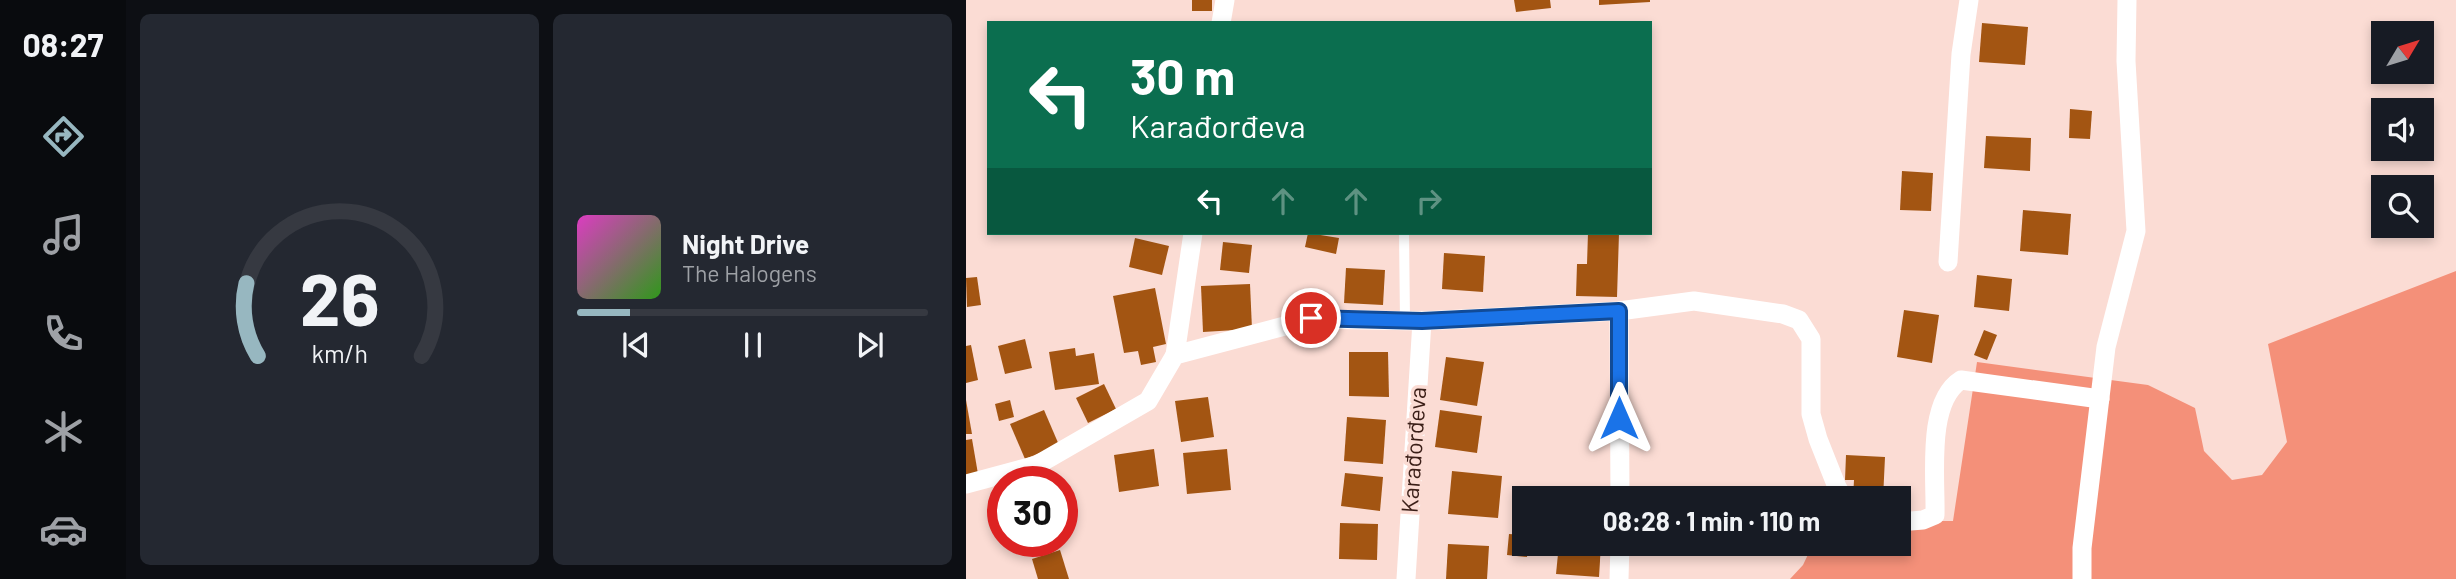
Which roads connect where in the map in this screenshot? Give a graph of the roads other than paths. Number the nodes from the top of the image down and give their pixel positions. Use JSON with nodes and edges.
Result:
{"nodes":[{"id":1,"x":1225,"y":0,"type":"edge"},
{"id":2,"x":1969,"y":0,"type":"edge"},
{"id":3,"x":2127,"y":0,"type":"edge"},
{"id":4,"x":1221,"y":21,"type":"edge"},
{"id":5,"x":1194,"y":235,"type":"edge"},
{"id":6,"x":1404,"y":235,"type":"edge"},
{"id":7,"x":1948,"y":262,"type":"dead end"},
{"id":8,"x":1619,"y":311,"type":"junction"},
{"id":9,"x":1413,"y":320,"type":"junction"},
{"id":10,"x":1175,"y":355,"type":"junction"},
{"id":11,"x":2100,"y":399,"type":"junction"},
{"id":12,"x":966,"y":484,"type":"edge"},
{"id":13,"x":1620,"y":486,"type":"edge"},
{"id":14,"x":1837,"y":486,"type":"edge"},
{"id":15,"x":1911,"y":521,"type":"edge"},
{"id":16,"x":1620,"y":556,"type":"edge"},
{"id":17,"x":1406,"y":579,"type":"edge"},
{"id":18,"x":1619,"y":579,"type":"edge"},
{"id":19,"x":2082,"y":579,"type":"edge"}],
"edges":[{"from":1,"to":4,"type":"street"},
{"from":2,"to":7,"type":"street"},
{"from":3,"to":11,"type":"street"},
{"from":5,"to":10,"type":"street"},
{"from":6,"to":9,"type":"lane"},
{"from":8,"to":9,"type":"street"},
{"from":8,"to":13,"type":"street"},
{"from":8,"to":14,"type":"street"},
{"from":9,"to":10,"type":"street"},
{"from":9,"to":17,"type":"street","name":"Karađorđeva"},
{"from":10,"to":12,"type":"street"},
{"from":11,"to":15,"type":"street"},
{"from":11,"to":19,"type":"street"},
{"from":16,"to":18,"type":"street"}]}
